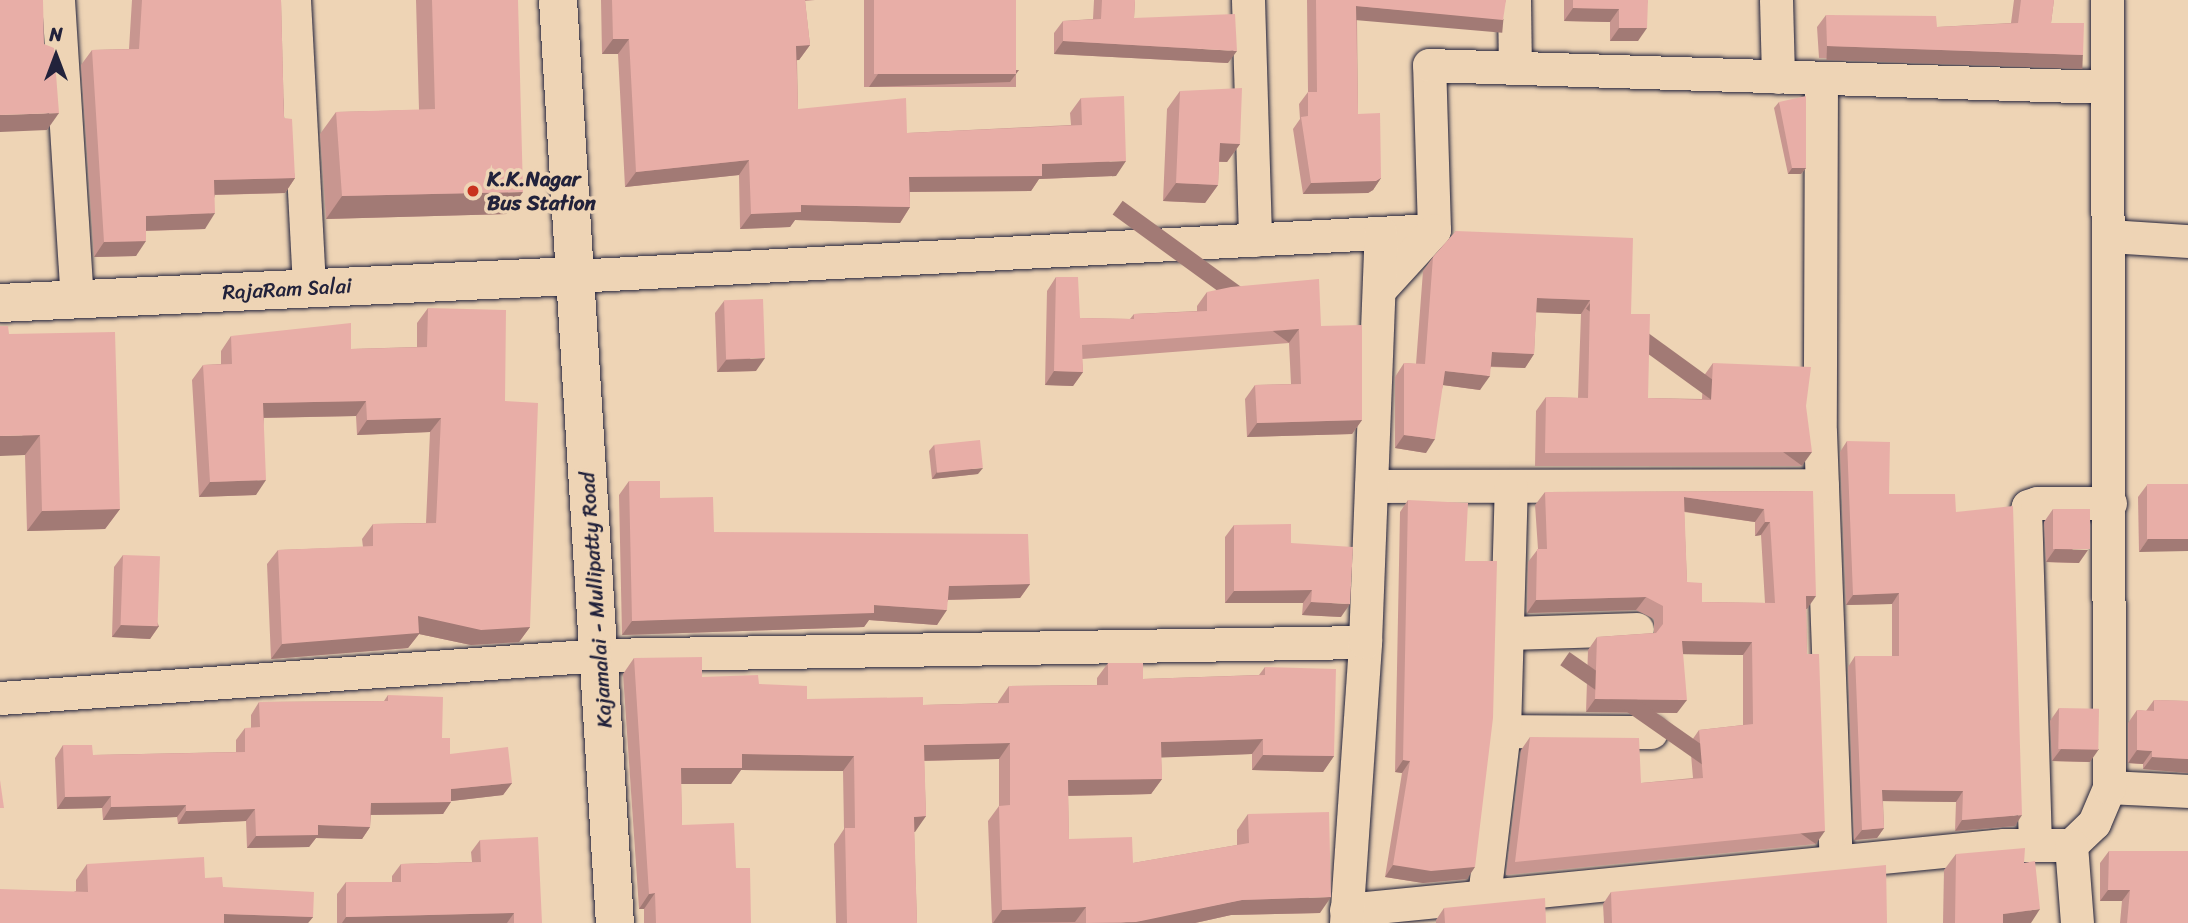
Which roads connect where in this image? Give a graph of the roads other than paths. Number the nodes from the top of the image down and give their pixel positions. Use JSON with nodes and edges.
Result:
{"nodes":[{"id":1,"x":58,"y":0,"type":"edge"},
{"id":2,"x":294,"y":0,"type":"edge"},
{"id":3,"x":558,"y":0,"type":"edge"},
{"id":4,"x":1248,"y":0,"type":"edge"},
{"id":5,"x":1514,"y":0,"type":"edge"},
{"id":6,"x":1776,"y":0,"type":"edge"},
{"id":7,"x":2107,"y":0,"type":"edge"},
{"id":8,"x":1515,"y":68,"type":"junction"},
{"id":9,"x":1778,"y":77,"type":"junction"},
{"id":10,"x":1821,"y":78,"type":"junction"},
{"id":11,"x":2107,"y":87,"type":"junction"},
{"id":12,"x":1434,"y":230,"type":"junction"},
{"id":13,"x":1381,"y":233,"type":"junction"},
{"id":14,"x":2110,"y":236,"type":"junction"},
{"id":15,"x":1255,"y":240,"type":"junction"},
{"id":16,"x":2188,"y":241,"type":"edge"},
{"id":17,"x":573,"y":276,"type":"junction"},
{"id":18,"x":309,"y":288,"type":"junction"},
{"id":19,"x":1379,"y":290,"type":"junction"},
{"id":20,"x":78,"y":299,"type":"junction"},
{"id":21,"x":0,"y":303,"type":"edge"},
{"id":22,"x":1822,"y":485,"type":"junction"},
{"id":23,"x":1371,"y":486,"type":"junction"},
{"id":24,"x":1511,"y":486,"type":"junction"},
{"id":25,"x":2110,"y":503,"type":"junction"},
{"id":26,"x":1637,"y":629,"type":"dead end"},
{"id":27,"x":1510,"y":633,"type":"junction"},
{"id":28,"x":1365,"y":642,"type":"junction"},
{"id":29,"x":602,"y":655,"type":"junction"},
{"id":30,"x":0,"y":698,"type":"edge"},
{"id":31,"x":1504,"y":731,"type":"junction"},
{"id":32,"x":1651,"y":732,"type":"dead end"},
{"id":33,"x":2109,"y":787,"type":"junction"},
{"id":34,"x":2188,"y":791,"type":"edge"},
{"id":35,"x":2035,"y":845,"type":"junction"},
{"id":36,"x":2071,"y":845,"type":"junction"},
{"id":37,"x":1836,"y":862,"type":"junction"},
{"id":38,"x":1484,"y":896,"type":"junction"},
{"id":39,"x":1346,"y":916,"type":"edge"},
{"id":40,"x":615,"y":923,"type":"edge"},
{"id":41,"x":2077,"y":923,"type":"edge"}],
"edges":[{"from":1,"to":20,"type":"street"},
{"from":2,"to":18,"type":"street"},
{"from":3,"to":17,"type":"main road","name":"Kajamalai - Mullipatty Road"},
{"from":4,"to":15,"type":"street"},
{"from":5,"to":8,"type":"street"},
{"from":6,"to":9,"type":"street"},
{"from":7,"to":11,"type":"street"},
{"from":8,"to":9,"type":"street"},
{"from":8,"to":12,"type":"street"},
{"from":9,"to":10,"type":"street"},
{"from":10,"to":11,"type":"street"},
{"from":10,"to":22,"type":"street"},
{"from":11,"to":14,"type":"street"},
{"from":12,"to":13,"type":"street"},
{"from":12,"to":19,"type":"street"},
{"from":13,"to":15,"type":"street"},
{"from":13,"to":19,"type":"street"},
{"from":14,"to":16,"type":"street"},
{"from":14,"to":25,"type":"street"},
{"from":15,"to":17,"type":"street"},
{"from":17,"to":18,"type":"main road","name":"RajaRam Salai"},
{"from":17,"to":29,"type":"main road","name":"Kajamalai - Mullipatty Road"},
{"from":18,"to":20,"type":"main road","name":"RajaRam Salai"},
{"from":19,"to":23,"type":"street"},
{"from":20,"to":21,"type":"main road","name":"RajaRam Salai"},
{"from":22,"to":24,"type":"street"},
{"from":22,"to":37,"type":"street"},
{"from":23,"to":24,"type":"street"},
{"from":23,"to":28,"type":"street"},
{"from":24,"to":27,"type":"street"},
{"from":25,"to":33,"type":"street"},
{"from":25,"to":35,"type":"street"},
{"from":26,"to":27,"type":"street"},
{"from":27,"to":31,"type":"street"},
{"from":28,"to":29,"type":"street"},
{"from":28,"to":39,"type":"street"},
{"from":29,"to":30,"type":"street"},
{"from":29,"to":40,"type":"main road","name":"Kajamalai - Mullipatty Road"},
{"from":31,"to":32,"type":"street"},
{"from":31,"to":38,"type":"street"},
{"from":33,"to":34,"type":"street"},
{"from":33,"to":36,"type":"street"},
{"from":35,"to":36,"type":"street"},
{"from":35,"to":37,"type":"street"},
{"from":36,"to":41,"type":"street"},
{"from":37,"to":38,"type":"street"},
{"from":38,"to":39,"type":"street"}]}
